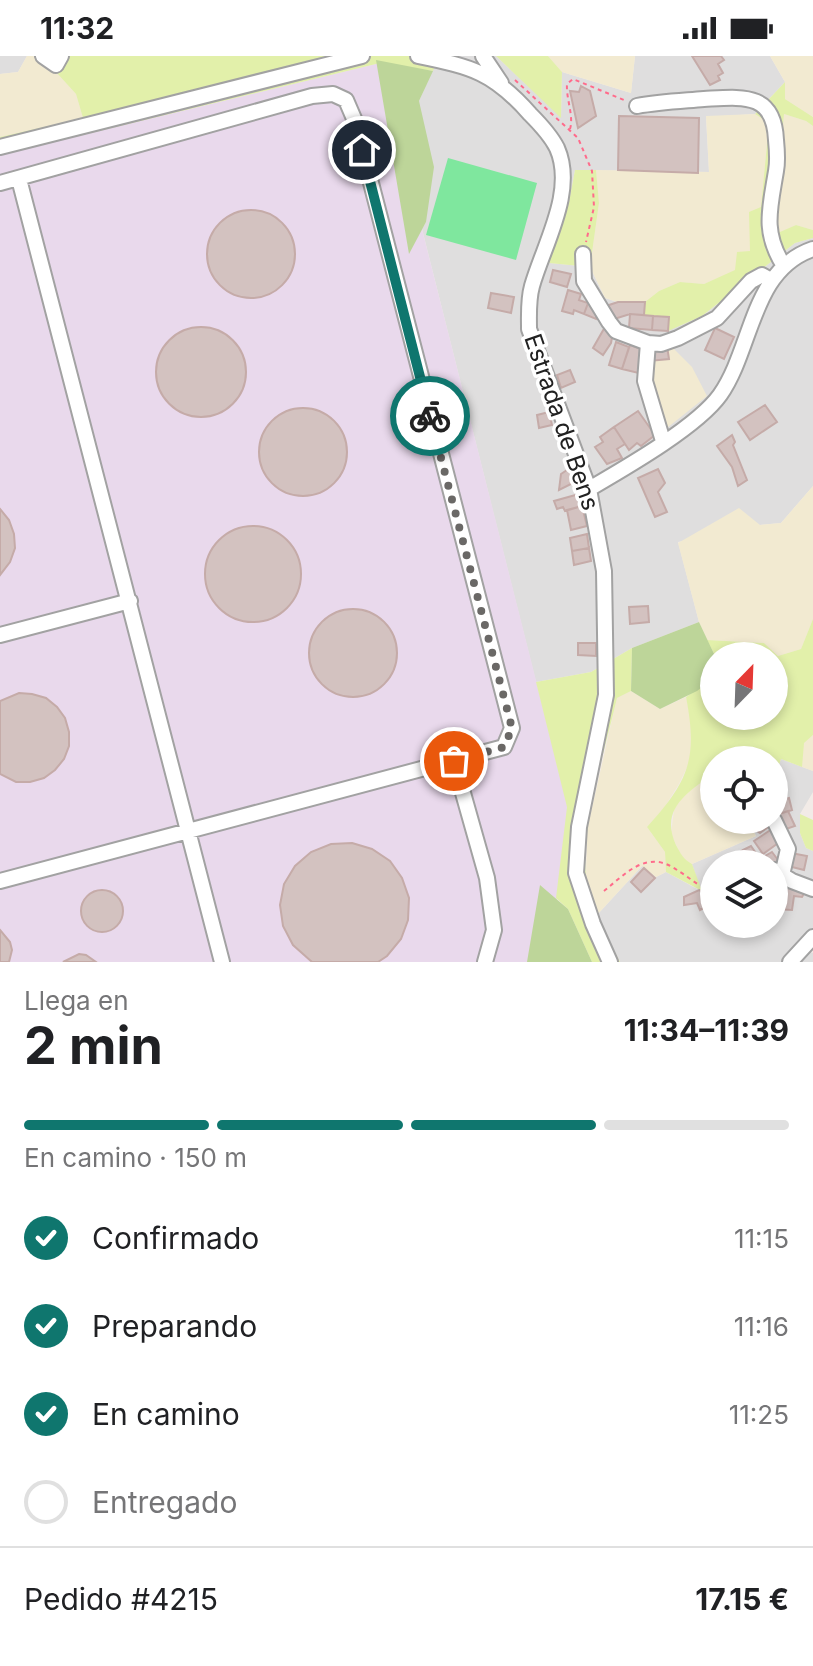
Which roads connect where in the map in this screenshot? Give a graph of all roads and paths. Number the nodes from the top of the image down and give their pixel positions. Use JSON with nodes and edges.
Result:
{"nodes":[{"id":1,"x":43,"y":56,"type":"edge"},
{"id":2,"x":61,"y":56,"type":"edge"},
{"id":3,"x":362,"y":56,"type":"edge"},
{"id":4,"x":418,"y":56,"type":"edge"},
{"id":5,"x":483,"y":56,"type":"edge"},
{"id":6,"x":453,"y":59,"type":"edge"},
{"id":7,"x":473,"y":63,"type":"edge"},
{"id":8,"x":501,"y":84,"type":"junction"},
{"id":9,"x":637,"y":106,"type":"joint"},
{"id":10,"x":569,"y":130,"type":"dead end"},
{"id":11,"x":0,"y":147,"type":"edge"},
{"id":12,"x":19,"y":179,"type":"junction"},
{"id":13,"x":0,"y":183,"type":"edge"},
{"id":14,"x":813,"y":249,"type":"edge"},
{"id":15,"x":583,"y":254,"type":"dead end"},
{"id":16,"x":784,"y":266,"type":"junction"},
{"id":17,"x":771,"y":280,"type":"junction"},
{"id":18,"x":648,"y":343,"type":"junction"},
{"id":19,"x":663,"y":441,"type":"junction"},
{"id":20,"x":589,"y":489,"type":"junction"},
{"id":21,"x":130,"y":601,"type":"junction"},
{"id":22,"x":0,"y":635,"type":"edge"},
{"id":23,"x":454,"y":761,"type":"junction"},
{"id":24,"x":187,"y":833,"type":"junction"},
{"id":25,"x":788,"y":877,"type":"edge"},
{"id":26,"x":0,"y":881,"type":"edge"},
{"id":27,"x":700,"y":885,"type":"edge"},
{"id":28,"x":813,"y":889,"type":"edge"},
{"id":29,"x":604,"y":891,"type":"dead end"},
{"id":30,"x":813,"y":937,"type":"edge"},
{"id":31,"x":222,"y":962,"type":"edge"},
{"id":32,"x":485,"y":962,"type":"edge"},
{"id":33,"x":610,"y":962,"type":"edge"},
{"id":34,"x":790,"y":962,"type":"edge"}],
"edges":[{"from":1,"to":2,"type":"street"},
{"from":3,"to":11,"type":"street"},
{"from":4,"to":6,"type":"street","name":"Estrada de Bens"},
{"from":5,"to":7,"type":"street"},
{"from":5,"to":8,"type":"street"},
{"from":6,"to":7,"type":"street","name":"Estrada de Bens"},
{"from":7,"to":8,"type":"street","name":"Estrada de Bens"},
{"from":8,"to":20,"type":"street","name":"Estrada de Bens"},
{"from":9,"to":10,"type":"path"},
{"from":9,"to":16,"type":"street"},
{"from":12,"to":13,"type":"street"},
{"from":12,"to":21,"type":"street"},
{"from":12,"to":23,"type":"street"},
{"from":14,"to":16,"type":"street"},
{"from":15,"to":18,"type":"street"},
{"from":16,"to":17,"type":"street"},
{"from":17,"to":18,"type":"street"},
{"from":17,"to":19,"type":"street"},
{"from":18,"to":19,"type":"street"},
{"from":19,"to":20,"type":"street"},
{"from":20,"to":33,"type":"street","name":"Estrada de Bens"},
{"from":21,"to":22,"type":"street"},
{"from":21,"to":24,"type":"street"},
{"from":23,"to":24,"type":"street"},
{"from":23,"to":32,"type":"street"},
{"from":24,"to":26,"type":"street"},
{"from":24,"to":31,"type":"street"},
{"from":25,"to":28,"type":"street"},
{"from":27,"to":29,"type":"path"},
{"from":30,"to":34,"type":"street"}]}
